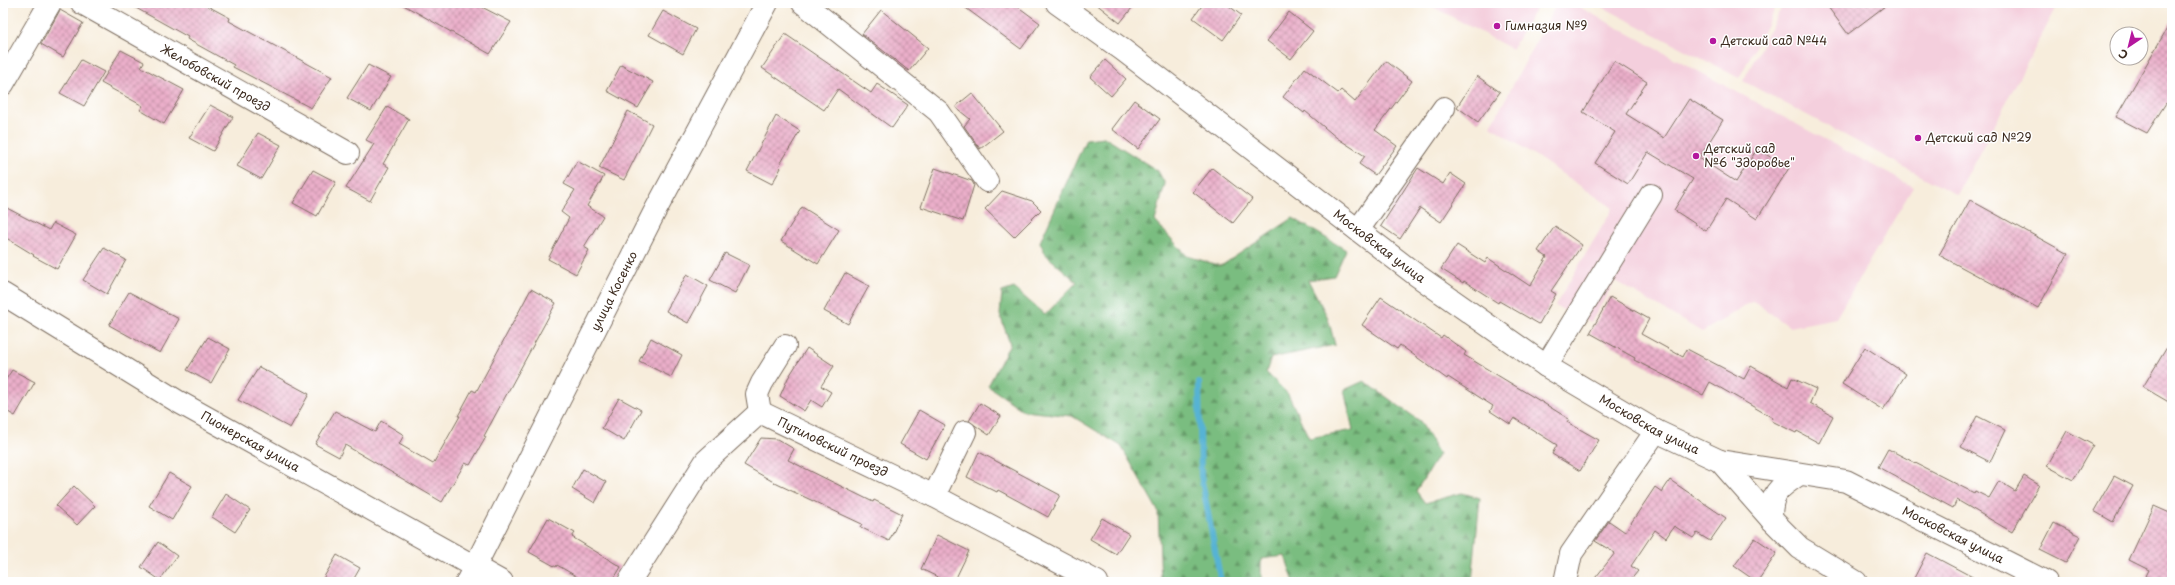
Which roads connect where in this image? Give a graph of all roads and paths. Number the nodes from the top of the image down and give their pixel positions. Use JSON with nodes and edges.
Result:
{"nodes":[{"id":1,"x":50,"y":3,"type":"edge"},
{"id":2,"x":82,"y":3,"type":"edge"},
{"id":3,"x":767,"y":3,"type":"edge"},
{"id":4,"x":803,"y":3,"type":"edge"},
{"id":5,"x":1057,"y":3,"type":"edge"},
{"id":6,"x":3,"y":84,"type":"edge"},
{"id":7,"x":1444,"y":108,"type":"dead end"},
{"id":8,"x":348,"y":154,"type":"dead end"},
{"id":9,"x":987,"y":181,"type":"dead end"},
{"id":10,"x":1651,"y":195,"type":"dead end"},
{"id":11,"x":1358,"y":230,"type":"junction"},
{"id":12,"x":3,"y":294,"type":"edge"},
{"id":13,"x":785,"y":346,"type":"dead end"},
{"id":14,"x":1546,"y":366,"type":"junction"},
{"id":15,"x":760,"y":412,"type":"junction"},
{"id":16,"x":1656,"y":431,"type":"junction"},
{"id":17,"x":965,"y":432,"type":"dead end"},
{"id":18,"x":1720,"y":461,"type":"junction"},
{"id":19,"x":1798,"y":475,"type":"junction"},
{"id":20,"x":934,"y":496,"type":"junction"},
{"id":21,"x":1771,"y":519,"type":"junction"},
{"id":22,"x":472,"y":574,"type":"edge"},
{"id":23,"x":502,"y":582,"type":"edge"},
{"id":24,"x":629,"y":582,"type":"edge"},
{"id":25,"x":1097,"y":582,"type":"edge"},
{"id":26,"x":1565,"y":582,"type":"edge"},
{"id":27,"x":1856,"y":582,"type":"edge"},
{"id":28,"x":2046,"y":582,"type":"edge"}],
"edges":[{"from":1,"to":6,"type":"street"},
{"from":2,"to":8,"type":"street","name":"Желобовский проезд"},
{"from":3,"to":22,"type":"street","name":"улица Косенко"},
{"from":4,"to":9,"type":"street"},
{"from":5,"to":11,"type":"street","name":"Московская улица"},
{"from":7,"to":11,"type":"street"},
{"from":10,"to":14,"type":"street"},
{"from":11,"to":14,"type":"street","name":"Московская улица"},
{"from":12,"to":22,"type":"street","name":"Пионерская улица"},
{"from":13,"to":15,"type":"street"},
{"from":14,"to":16,"type":"street","name":"Московская улица"},
{"from":15,"to":20,"type":"street","name":"Путиловский проезд"},
{"from":15,"to":24,"type":"street"},
{"from":16,"to":18,"type":"street","name":"Московская улица"},
{"from":16,"to":26,"type":"street"},
{"from":17,"to":20,"type":"street"},
{"from":18,"to":19,"type":"street","name":"Московская улица"},
{"from":18,"to":21,"type":"street","name":"Московская улица"},
{"from":19,"to":21,"type":"street"},
{"from":19,"to":28,"type":"street","name":"Московская улица"},
{"from":20,"to":25,"type":"street","name":"Путиловский проезд"},
{"from":21,"to":27,"type":"street","name":"Московская улица"},
{"from":22,"to":23,"type":"street","name":"Пионерская улица"}]}
